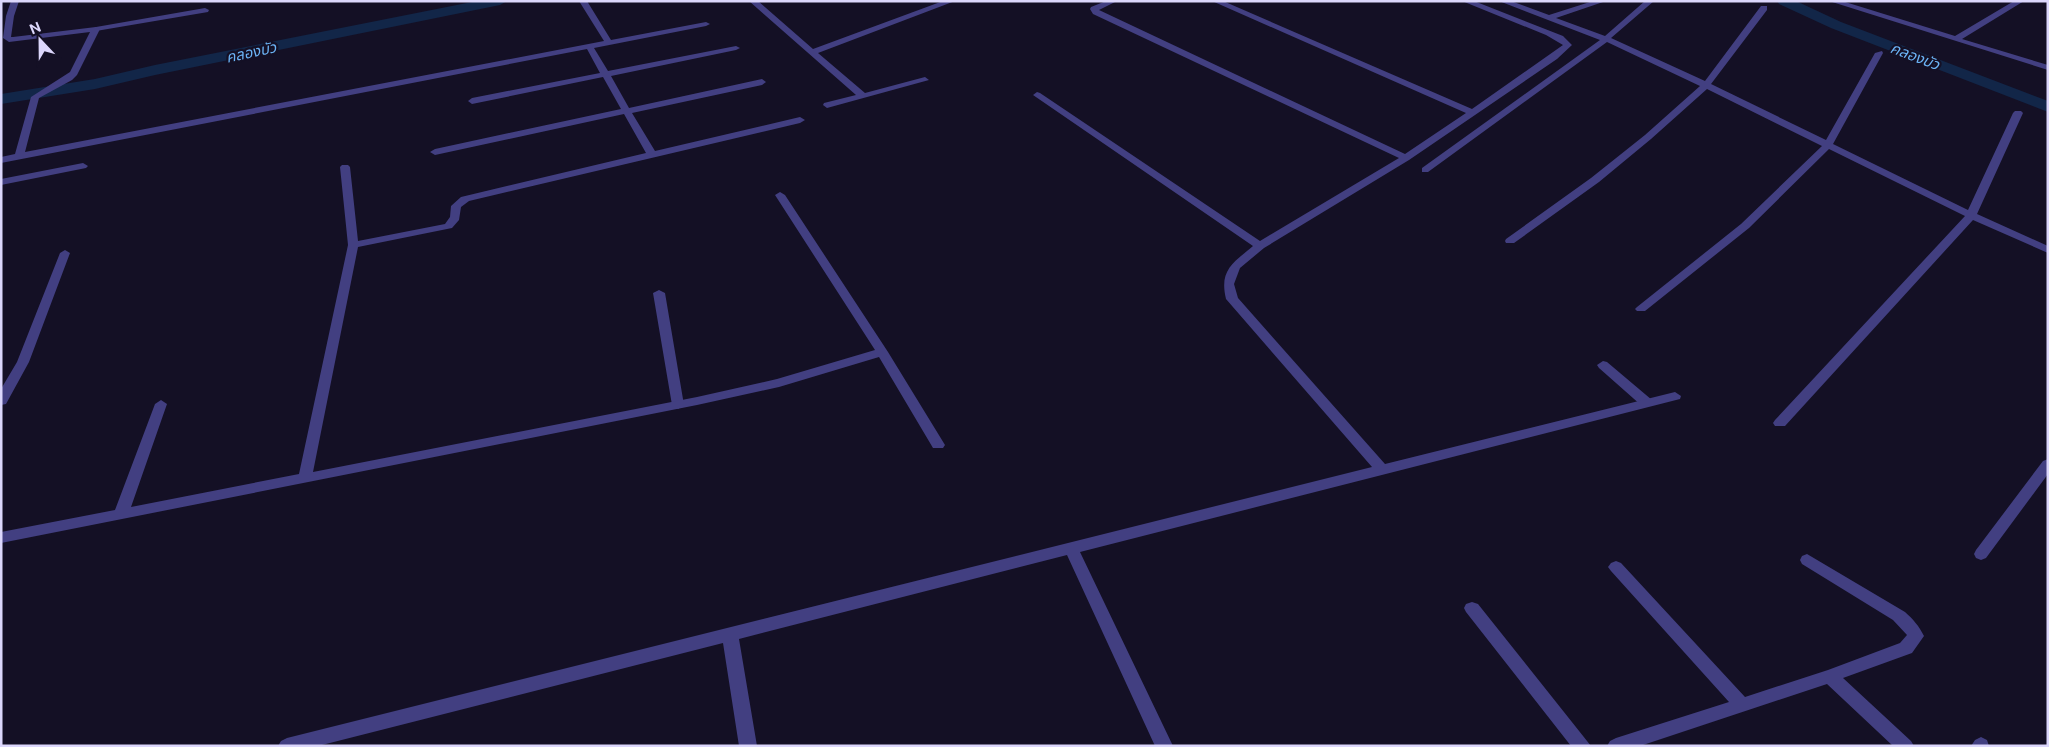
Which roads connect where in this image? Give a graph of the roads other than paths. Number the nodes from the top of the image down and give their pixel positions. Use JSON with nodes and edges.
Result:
{"nodes":[{"id":1,"x":15,"y":1,"type":"edge"},
{"id":2,"x":583,"y":1,"type":"edge"},
{"id":3,"x":951,"y":1,"type":"edge"},
{"id":4,"x":1113,"y":1,"type":"edge"},
{"id":5,"x":1216,"y":1,"type":"edge"},
{"id":6,"x":1466,"y":1,"type":"edge"},
{"id":7,"x":1503,"y":1,"type":"edge"},
{"id":8,"x":1602,"y":1,"type":"edge"},
{"id":9,"x":1650,"y":1,"type":"edge"},
{"id":10,"x":1833,"y":1,"type":"edge"},
{"id":11,"x":1861,"y":1,"type":"edge"},
{"id":12,"x":2020,"y":1,"type":"edge"},
{"id":13,"x":758,"y":2,"type":"edge"},
{"id":14,"x":1850,"y":7,"type":"junction"},
{"id":15,"x":1764,"y":8,"type":"dead end"},
{"id":16,"x":205,"y":10,"type":"dead end"},
{"id":17,"x":1548,"y":18,"type":"junction"},
{"id":18,"x":706,"y":24,"type":"dead end"},
{"id":19,"x":96,"y":29,"type":"junction"},
{"id":20,"x":1606,"y":39,"type":"junction"},
{"id":21,"x":1956,"y":39,"type":"junction"},
{"id":22,"x":608,"y":42,"type":"junction"},
{"id":23,"x":589,"y":46,"type":"junction"},
{"id":24,"x":736,"y":48,"type":"dead end"},
{"id":25,"x":812,"y":52,"type":"junction"},
{"id":26,"x":1879,"y":53,"type":"dead end"},
{"id":27,"x":2048,"y":68,"type":"edge"},
{"id":28,"x":606,"y":74,"type":"junction"},
{"id":29,"x":925,"y":80,"type":"dead end"},
{"id":30,"x":762,"y":82,"type":"dead end"},
{"id":31,"x":1706,"y":84,"type":"junction"},
{"id":32,"x":1037,"y":95,"type":"dead end"},
{"id":33,"x":863,"y":96,"type":"junction"},
{"id":34,"x":472,"y":101,"type":"dead end"},
{"id":35,"x":827,"y":105,"type":"dead end"},
{"id":36,"x":628,"y":111,"type":"junction"},
{"id":37,"x":1472,"y":112,"type":"junction"},
{"id":38,"x":2018,"y":114,"type":"dead end"},
{"id":39,"x":800,"y":120,"type":"dead end"},
{"id":40,"x":1828,"y":145,"type":"junction"},
{"id":41,"x":435,"y":152,"type":"dead end"},
{"id":42,"x":652,"y":155,"type":"junction"},
{"id":43,"x":19,"y":157,"type":"junction"},
{"id":44,"x":1406,"y":158,"type":"junction"},
{"id":45,"x":1,"y":160,"type":"edge"},
{"id":46,"x":83,"y":166,"type":"dead end"},
{"id":47,"x":345,"y":167,"type":"dead end"},
{"id":48,"x":1425,"y":170,"type":"dead end"},
{"id":49,"x":1,"y":182,"type":"edge"},
{"id":50,"x":780,"y":195,"type":"dead end"},
{"id":51,"x":1971,"y":215,"type":"junction"},
{"id":52,"x":1510,"y":241,"type":"dead end"},
{"id":53,"x":353,"y":245,"type":"junction"},
{"id":54,"x":1260,"y":246,"type":"junction"},
{"id":55,"x":2048,"y":250,"type":"edge"},
{"id":56,"x":65,"y":253,"type":"dead end"},
{"id":57,"x":659,"y":293,"type":"dead end"},
{"id":58,"x":1641,"y":308,"type":"dead end"},
{"id":59,"x":882,"y":352,"type":"junction"},
{"id":60,"x":1602,"y":365,"type":"dead end"},
{"id":61,"x":1675,"y":396,"type":"dead end"},
{"id":62,"x":1,"y":401,"type":"edge"},
{"id":63,"x":1647,"y":403,"type":"junction"},
{"id":64,"x":161,"y":404,"type":"dead end"},
{"id":65,"x":678,"y":405,"type":"junction"},
{"id":66,"x":1780,"y":423,"type":"dead end"},
{"id":67,"x":938,"y":446,"type":"dead end"},
{"id":68,"x":2048,"y":464,"type":"edge"},
{"id":69,"x":1382,"y":470,"type":"junction"},
{"id":70,"x":305,"y":477,"type":"junction"},
{"id":71,"x":121,"y":514,"type":"junction"},
{"id":72,"x":1,"y":538,"type":"edge"},
{"id":73,"x":1072,"y":548,"type":"junction"},
{"id":74,"x":1980,"y":554,"type":"dead end"},
{"id":75,"x":1807,"y":560,"type":"dead end"},
{"id":76,"x":1616,"y":567,"type":"dead end"},
{"id":77,"x":1472,"y":608,"type":"dead end"},
{"id":78,"x":730,"y":634,"type":"junction"},
{"id":79,"x":1830,"y":676,"type":"junction"},
{"id":80,"x":1742,"y":705,"type":"junction"},
{"id":81,"x":287,"y":746,"type":"edge"},
{"id":82,"x":748,"y":746,"type":"edge"},
{"id":83,"x":1164,"y":746,"type":"edge"},
{"id":84,"x":1582,"y":746,"type":"edge"},
{"id":85,"x":1616,"y":746,"type":"edge"},
{"id":86,"x":1905,"y":746,"type":"edge"}],
"edges":[{"from":1,"to":19,"type":"street"},
{"from":2,"to":22,"type":"street"},
{"from":3,"to":25,"type":"street"},
{"from":4,"to":44,"type":"street"},
{"from":5,"to":37,"type":"street"},
{"from":6,"to":37,"type":"street"},
{"from":7,"to":17,"type":"street"},
{"from":8,"to":17,"type":"street"},
{"from":9,"to":20,"type":"street"},
{"from":10,"to":14,"type":"street"},
{"from":11,"to":14,"type":"street"},
{"from":12,"to":21,"type":"street"},
{"from":13,"to":25,"type":"street"},
{"from":14,"to":21,"type":"street"},
{"from":15,"to":31,"type":"street"},
{"from":16,"to":19,"type":"street"},
{"from":17,"to":20,"type":"street"},
{"from":18,"to":22,"type":"street"},
{"from":19,"to":43,"type":"street"},
{"from":20,"to":31,"type":"street"},
{"from":20,"to":48,"type":"street"},
{"from":21,"to":27,"type":"street"},
{"from":22,"to":23,"type":"street"},
{"from":23,"to":28,"type":"street"},
{"from":23,"to":43,"type":"street"},
{"from":24,"to":28,"type":"street"},
{"from":25,"to":33,"type":"street"},
{"from":26,"to":40,"type":"street"},
{"from":28,"to":34,"type":"street"},
{"from":28,"to":36,"type":"street"},
{"from":29,"to":33,"type":"street"},
{"from":30,"to":36,"type":"street"},
{"from":31,"to":40,"type":"street"},
{"from":31,"to":52,"type":"street"},
{"from":32,"to":54,"type":"street"},
{"from":33,"to":35,"type":"street"},
{"from":36,"to":41,"type":"street"},
{"from":36,"to":42,"type":"street"},
{"from":37,"to":44,"type":"street"},
{"from":38,"to":51,"type":"street"},
{"from":39,"to":42,"type":"street"},
{"from":40,"to":51,"type":"street"},
{"from":40,"to":58,"type":"street"},
{"from":42,"to":53,"type":"street"},
{"from":43,"to":45,"type":"street"},
{"from":44,"to":54,"type":"street"},
{"from":46,"to":49,"type":"street"},
{"from":47,"to":53,"type":"street"},
{"from":50,"to":59,"type":"street"},
{"from":51,"to":55,"type":"street"},
{"from":51,"to":66,"type":"street"},
{"from":53,"to":70,"type":"street"},
{"from":54,"to":69,"type":"street"},
{"from":56,"to":62,"type":"street"},
{"from":57,"to":65,"type":"street"},
{"from":59,"to":65,"type":"street"},
{"from":59,"to":67,"type":"street"},
{"from":60,"to":63,"type":"street"},
{"from":61,"to":63,"type":"street"},
{"from":63,"to":69,"type":"street"},
{"from":64,"to":71,"type":"street"},
{"from":65,"to":70,"type":"street"},
{"from":68,"to":74,"type":"street"},
{"from":69,"to":73,"type":"street"},
{"from":70,"to":71,"type":"street"},
{"from":71,"to":72,"type":"street"},
{"from":73,"to":78,"type":"street"},
{"from":73,"to":83,"type":"street"},
{"from":75,"to":79,"type":"street"},
{"from":76,"to":80,"type":"street"},
{"from":77,"to":84,"type":"street"},
{"from":78,"to":81,"type":"street"},
{"from":78,"to":82,"type":"street"},
{"from":79,"to":80,"type":"street"},
{"from":79,"to":86,"type":"street"},
{"from":80,"to":85,"type":"street"}]}
